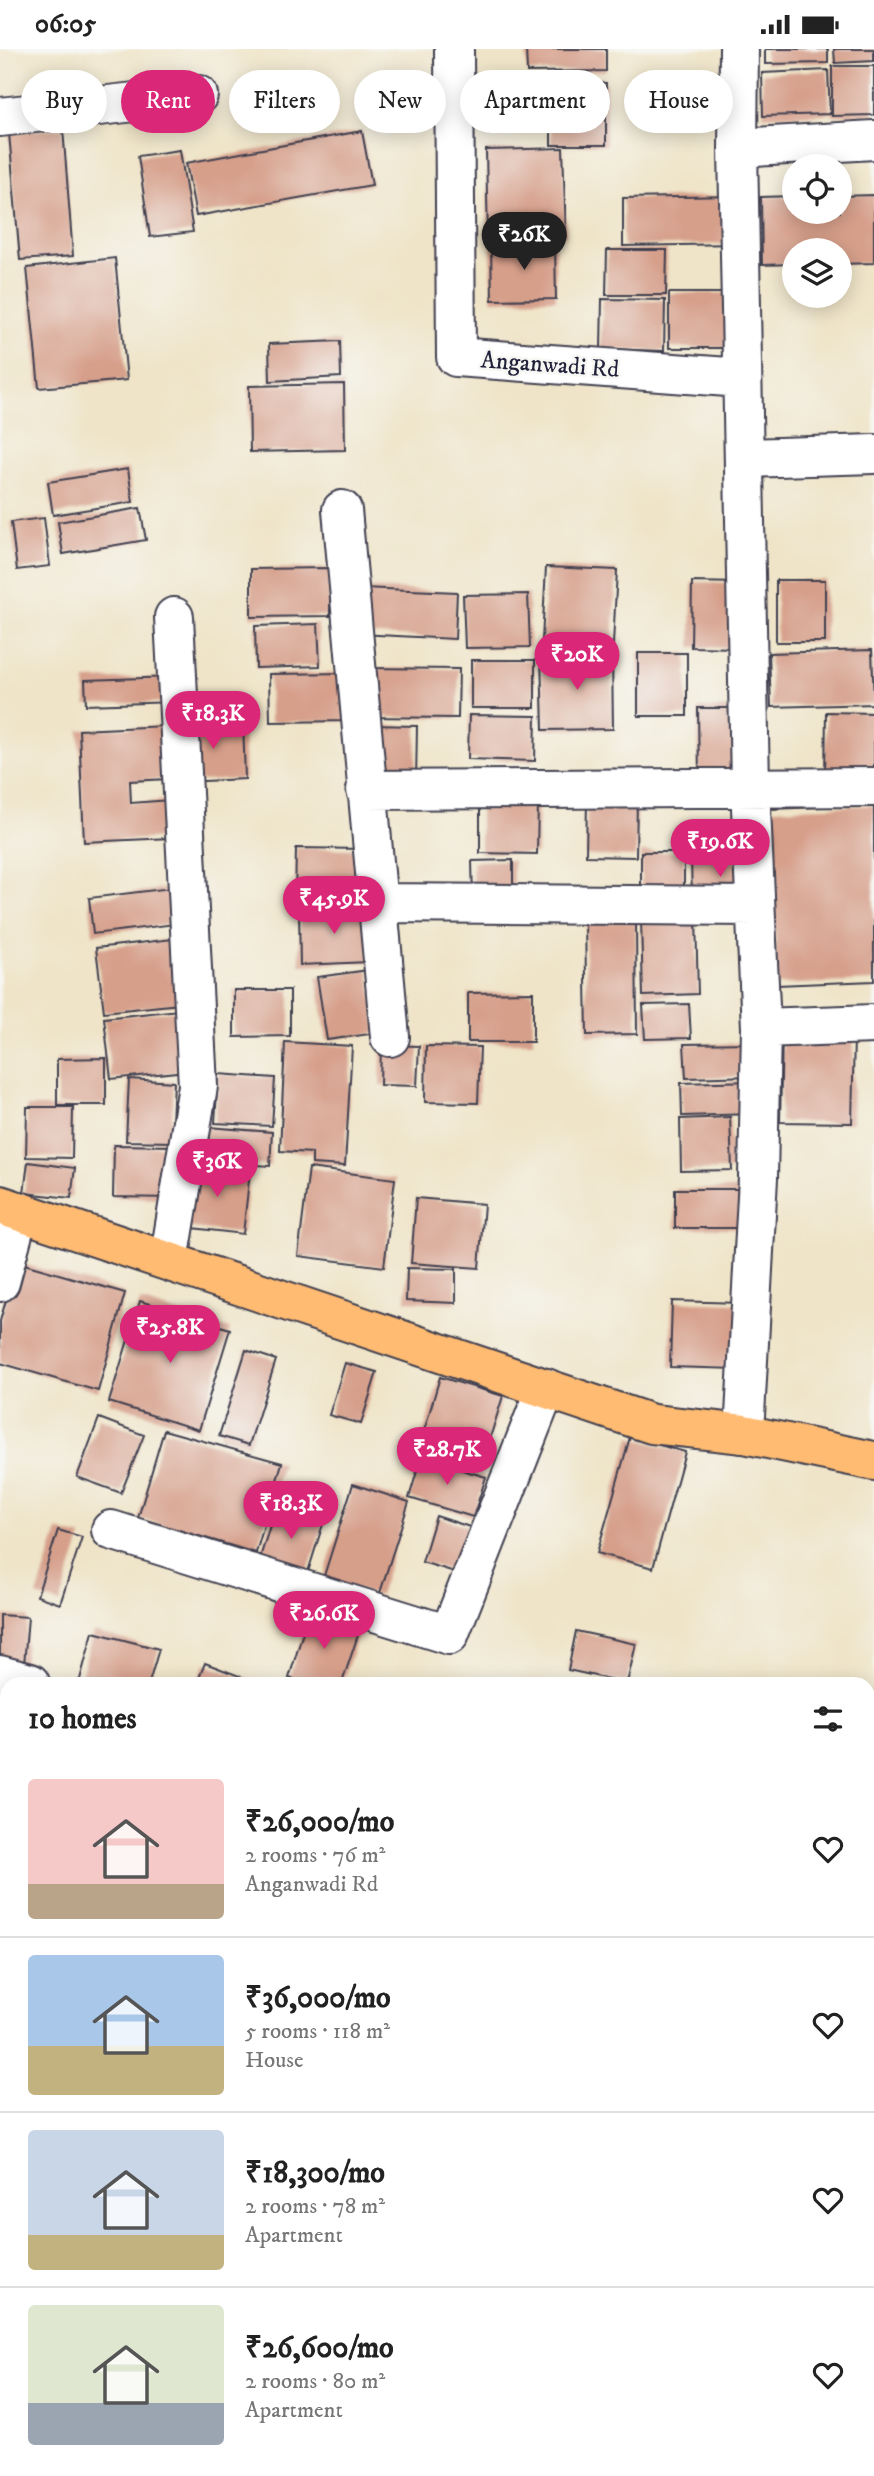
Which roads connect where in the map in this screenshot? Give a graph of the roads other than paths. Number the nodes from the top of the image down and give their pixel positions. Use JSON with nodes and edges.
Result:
{"nodes":[{"id":1,"x":454,"y":49,"type":"edge"},
{"id":2,"x":739,"y":49,"type":"edge"},
{"id":3,"x":121,"y":104,"type":"edge"},
{"id":4,"x":0,"y":117,"type":"edge"},
{"id":5,"x":874,"y":140,"type":"edge"},
{"id":6,"x":738,"y":148,"type":"junction"},
{"id":7,"x":742,"y":378,"type":"junction"},
{"id":8,"x":874,"y":454,"type":"edge"},
{"id":9,"x":744,"y":458,"type":"junction"},
{"id":10,"x":342,"y":510,"type":"dead end"},
{"id":11,"x":174,"y":617,"type":"dead end"},
{"id":12,"x":750,"y":786,"type":"junction"},
{"id":13,"x":874,"y":786,"type":"edge"},
{"id":14,"x":366,"y":790,"type":"junction"},
{"id":15,"x":378,"y":904,"type":"junction"},
{"id":16,"x":755,"y":906,"type":"junction"},
{"id":17,"x":874,"y":1024,"type":"edge"},
{"id":18,"x":761,"y":1028,"type":"junction"},
{"id":19,"x":390,"y":1037,"type":"dead end"},
{"id":20,"x":9,"y":1208,"type":"edge"},
{"id":21,"x":169,"y":1261,"type":"junction"},
{"id":22,"x":0,"y":1282,"type":"edge"},
{"id":23,"x":546,"y":1388,"type":"junction"},
{"id":24,"x":744,"y":1434,"type":"junction"},
{"id":25,"x":874,"y":1461,"type":"edge"},
{"id":26,"x":111,"y":1530,"type":"dead end"}],
"edges":[{"from":1,"to":7,"type":"street","name":"Anganwadi Rd"},
{"from":2,"to":6,"type":"street"},
{"from":3,"to":4,"type":"street"},
{"from":5,"to":6,"type":"street"},
{"from":6,"to":7,"type":"street"},
{"from":7,"to":9,"type":"street"},
{"from":8,"to":9,"type":"street"},
{"from":9,"to":12,"type":"street"},
{"from":10,"to":14,"type":"street"},
{"from":11,"to":21,"type":"street"},
{"from":12,"to":13,"type":"street"},
{"from":12,"to":14,"type":"street"},
{"from":12,"to":16,"type":"street"},
{"from":14,"to":15,"type":"street"},
{"from":15,"to":16,"type":"street"},
{"from":15,"to":19,"type":"street"},
{"from":16,"to":18,"type":"street"},
{"from":17,"to":18,"type":"street"},
{"from":18,"to":24,"type":"street"},
{"from":20,"to":21,"type":"main road"},
{"from":20,"to":22,"type":"street"},
{"from":21,"to":23,"type":"main road"},
{"from":23,"to":24,"type":"main road"},
{"from":23,"to":26,"type":"street"},
{"from":24,"to":25,"type":"main road"}]}
